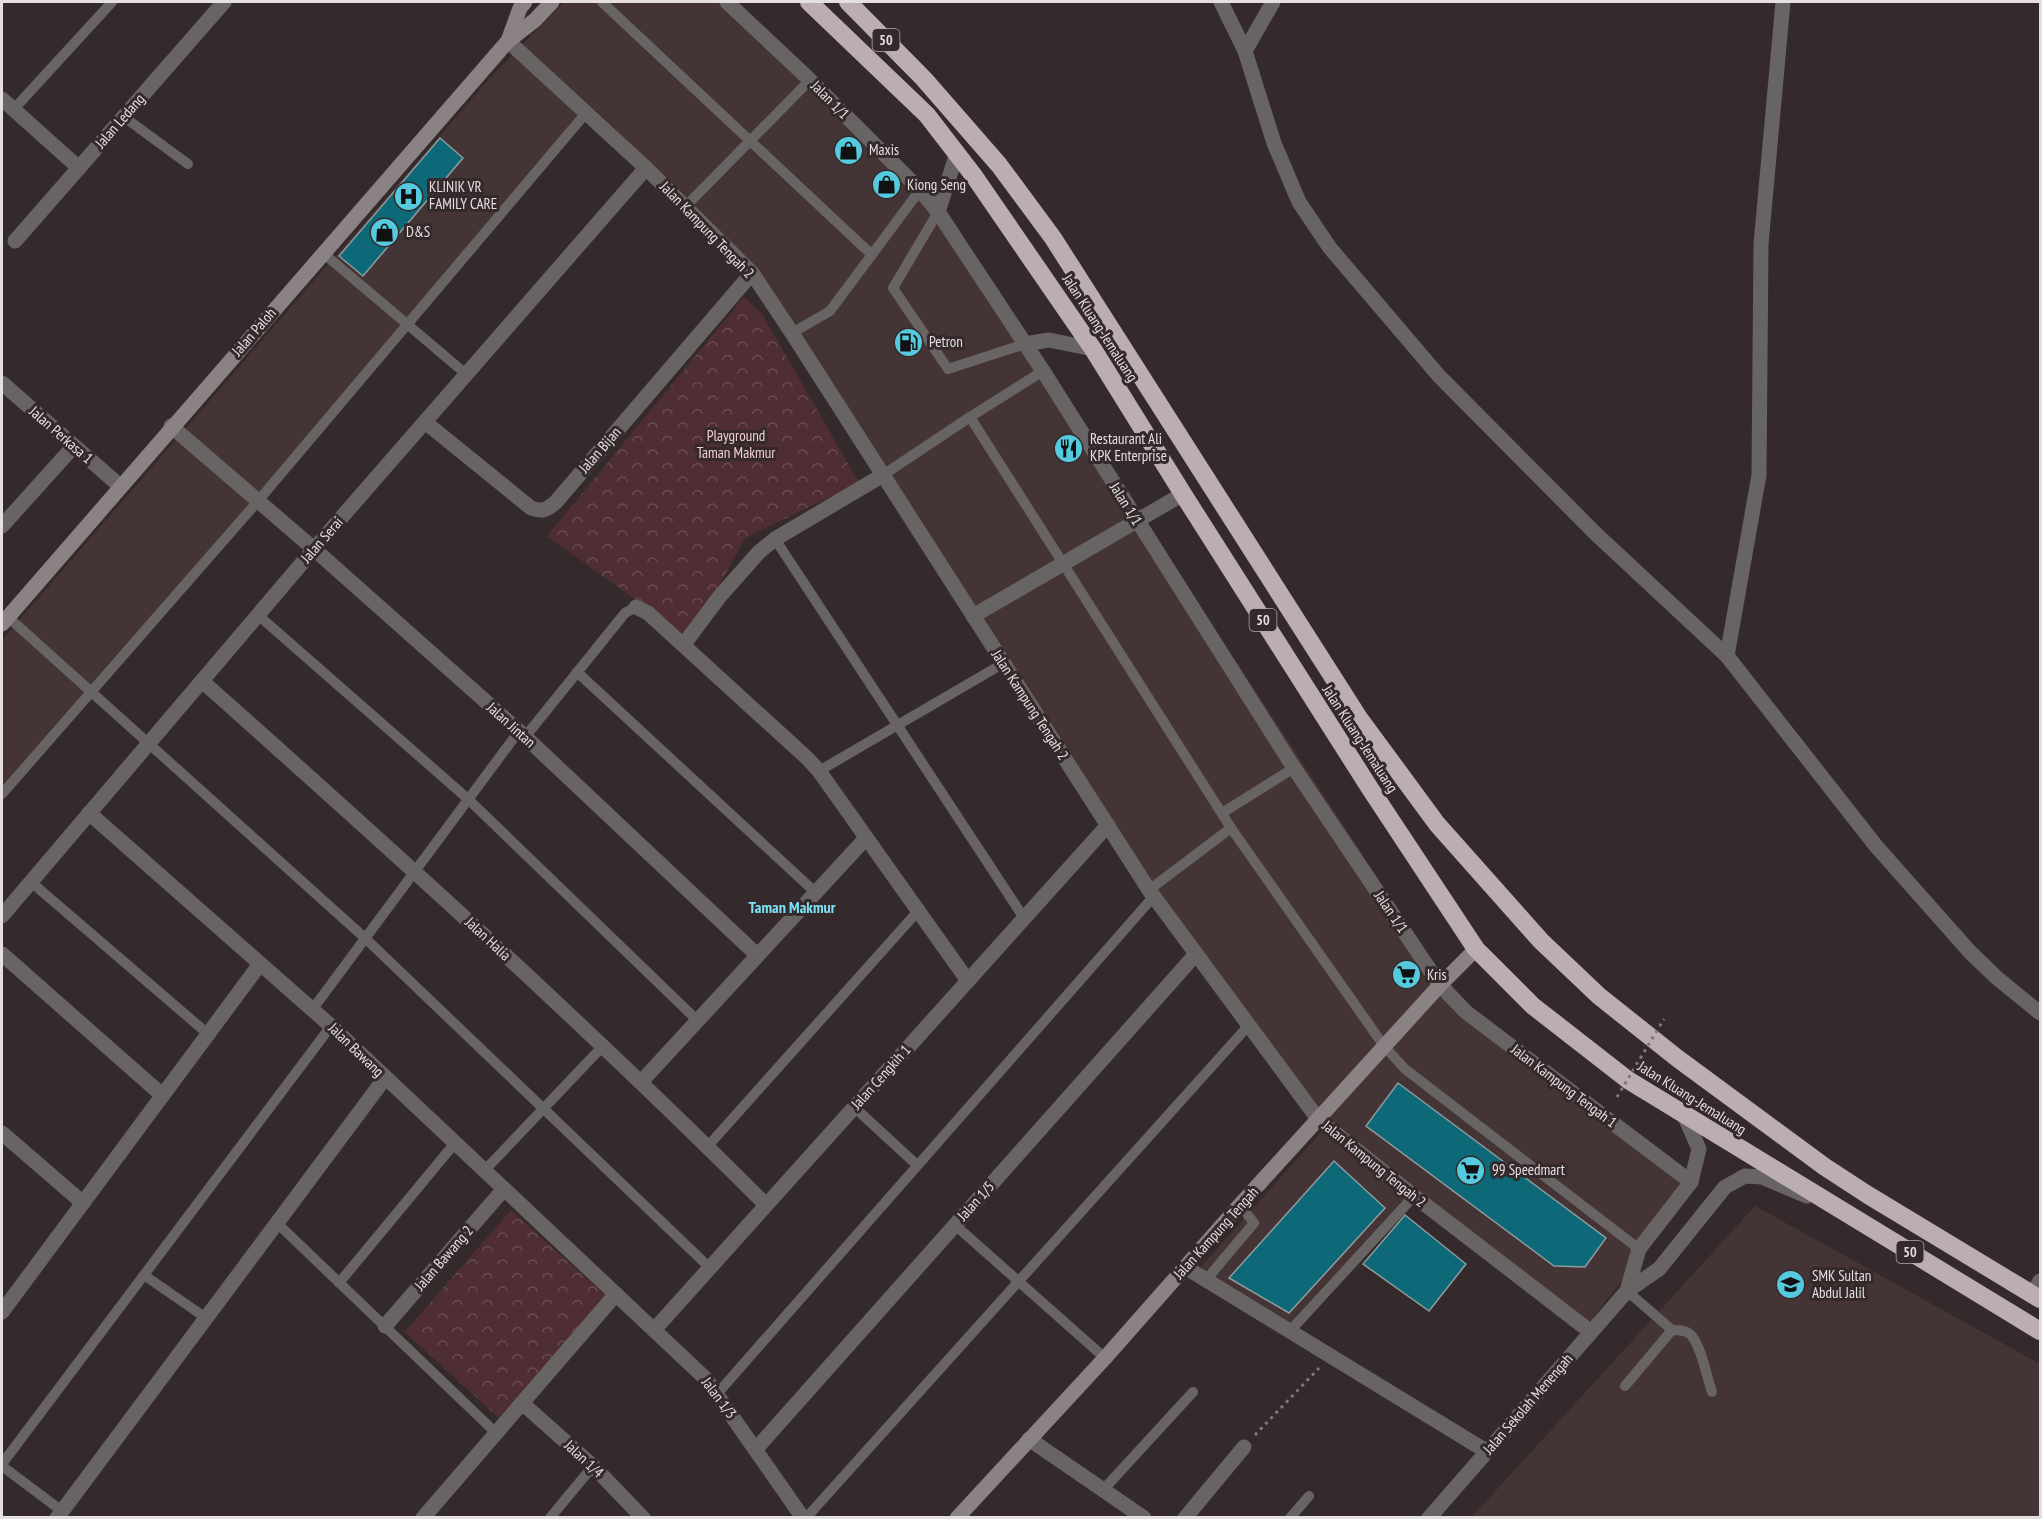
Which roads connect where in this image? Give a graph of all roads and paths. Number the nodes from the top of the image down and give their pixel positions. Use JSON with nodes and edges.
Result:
{"nodes":[{"id":1,"x":112,"y":2,"type":"edge"},
{"id":2,"x":224,"y":2,"type":"edge"},
{"id":3,"x":525,"y":2,"type":"edge"},
{"id":4,"x":552,"y":2,"type":"edge"},
{"id":5,"x":602,"y":2,"type":"edge"},
{"id":6,"x":728,"y":2,"type":"edge"},
{"id":7,"x":809,"y":2,"type":"edge"},
{"id":8,"x":848,"y":2,"type":"edge"},
{"id":9,"x":1221,"y":2,"type":"edge"},
{"id":10,"x":1273,"y":2,"type":"edge"},
{"id":11,"x":1783,"y":2,"type":"edge"},
{"id":12,"x":508,"y":41,"type":"junction"},
{"id":13,"x":1245,"y":51,"type":"junction"},
{"id":14,"x":810,"y":80,"type":"junction"},
{"id":15,"x":2,"y":99,"type":"edge"},
{"id":16,"x":14,"y":110,"type":"junction"},
{"id":17,"x":586,"y":113,"type":"junction"},
{"id":18,"x":124,"y":117,"type":"junction"},
{"id":19,"x":751,"y":140,"type":"junction"},
{"id":20,"x":957,"y":153,"type":"junction"},
{"id":21,"x":188,"y":164,"type":"dead end"},
{"id":22,"x":79,"y":168,"type":"junction"},
{"id":23,"x":646,"y":168,"type":"junction"},
{"id":24,"x":920,"y":190,"type":"junction"},
{"id":25,"x":685,"y":207,"type":"junction"},
{"id":26,"x":938,"y":212,"type":"junction"},
{"id":27,"x":15,"y":241,"type":"dead end"},
{"id":28,"x":323,"y":253,"type":"junction"},
{"id":29,"x":872,"y":255,"type":"junction"},
{"id":30,"x":752,"y":273,"type":"junction"},
{"id":31,"x":408,"y":324,"type":"junction"},
{"id":32,"x":792,"y":333,"type":"junction"},
{"id":33,"x":1025,"y":344,"type":"junction"},
{"id":34,"x":1093,"y":349,"type":"junction"},
{"id":35,"x":1043,"y":371,"type":"junction"},
{"id":36,"x":466,"y":374,"type":"junction"},
{"id":37,"x":4,"y":390,"type":"edge"},
{"id":38,"x":970,"y":417,"type":"junction"},
{"id":39,"x":425,"y":422,"type":"junction"},
{"id":40,"x":171,"y":426,"type":"junction"},
{"id":41,"x":74,"y":446,"type":"junction"},
{"id":42,"x":883,"y":475,"type":"junction"},
{"id":43,"x":120,"y":486,"type":"junction"},
{"id":44,"x":1183,"y":494,"type":"junction"},
{"id":45,"x":258,"y":501,"type":"junction"},
{"id":46,"x":1137,"y":522,"type":"junction"},
{"id":47,"x":2,"y":526,"type":"edge"},
{"id":48,"x":775,"y":539,"type":"junction"},
{"id":49,"x":314,"y":549,"type":"junction"},
{"id":50,"x":1063,"y":564,"type":"junction"},
{"id":51,"x":636,"y":607,"type":"joint"},
{"id":52,"x":258,"y":615,"type":"junction"},
{"id":53,"x":973,"y":616,"type":"junction"},
{"id":54,"x":5,"y":620,"type":"edge"},
{"id":55,"x":684,"y":644,"type":"junction"},
{"id":56,"x":1727,"y":656,"type":"junction"},
{"id":57,"x":1004,"y":663,"type":"junction"},
{"id":58,"x":576,"y":672,"type":"junction"},
{"id":59,"x":202,"y":681,"type":"junction"},
{"id":60,"x":92,"y":691,"type":"junction"},
{"id":61,"x":896,"y":725,"type":"junction"},
{"id":62,"x":522,"y":734,"type":"junction"},
{"id":63,"x":149,"y":743,"type":"junction"},
{"id":64,"x":1294,"y":768,"type":"junction"},
{"id":65,"x":819,"y":771,"type":"junction"},
{"id":66,"x":2,"y":794,"type":"edge"},
{"id":67,"x":468,"y":799,"type":"junction"},
{"id":68,"x":89,"y":813,"type":"junction"},
{"id":69,"x":1222,"y":813,"type":"junction"},
{"id":70,"x":1107,"y":825,"type":"junction"},
{"id":71,"x":1231,"y":828,"type":"junction"},
{"id":72,"x":866,"y":838,"type":"junction"},
{"id":73,"x":414,"y":870,"type":"junction"},
{"id":74,"x":31,"y":882,"type":"junction"},
{"id":75,"x":815,"y":892,"type":"junction"},
{"id":76,"x":1151,"y":893,"type":"junction"},
{"id":77,"x":918,"y":911,"type":"junction"},
{"id":78,"x":2,"y":916,"type":"edge"},
{"id":79,"x":1024,"y":918,"type":"junction"},
{"id":80,"x":365,"y":938,"type":"junction"},
{"id":81,"x":1476,"y":949,"type":"junction"},
{"id":82,"x":2,"y":954,"type":"edge"},
{"id":83,"x":1196,"y":954,"type":"junction"},
{"id":84,"x":757,"y":955,"type":"junction"},
{"id":85,"x":260,"y":964,"type":"junction"},
{"id":86,"x":968,"y":981,"type":"junction"},
{"id":87,"x":1440,"y":985,"type":"junction"},
{"id":88,"x":312,"y":1010,"type":"junction"},
{"id":89,"x":2040,"y":1012,"type":"edge"},
{"id":90,"x":1665,"y":1019,"type":"dead end"},
{"id":91,"x":697,"y":1020,"type":"junction"},
{"id":92,"x":1249,"y":1025,"type":"junction"},
{"id":93,"x":331,"y":1026,"type":"junction"},
{"id":94,"x":208,"y":1034,"type":"junction"},
{"id":95,"x":603,"y":1046,"type":"junction"},
{"id":96,"x":1384,"y":1046,"type":"junction"},
{"id":97,"x":385,"y":1078,"type":"junction"},
{"id":98,"x":641,"y":1082,"type":"junction"},
{"id":99,"x":162,"y":1095,"type":"junction"},
{"id":100,"x":1617,"y":1097,"type":"dead end"},
{"id":101,"x":854,"y":1107,"type":"junction"},
{"id":102,"x":544,"y":1108,"type":"junction"},
{"id":103,"x":1684,"y":1115,"type":"junction"},
{"id":104,"x":1318,"y":1119,"type":"junction"},
{"id":105,"x":2,"y":1133,"type":"edge"},
{"id":106,"x":455,"y":1143,"type":"junction"},
{"id":107,"x":708,"y":1146,"type":"junction"},
{"id":108,"x":918,"y":1165,"type":"junction"},
{"id":109,"x":484,"y":1171,"type":"junction"},
{"id":110,"x":1691,"y":1182,"type":"junction"},
{"id":111,"x":504,"y":1189,"type":"junction"},
{"id":112,"x":1414,"y":1196,"type":"junction"},
{"id":113,"x":83,"y":1203,"type":"junction"},
{"id":114,"x":766,"y":1205,"type":"junction"},
{"id":115,"x":1240,"y":1205,"type":"junction"},
{"id":116,"x":1843,"y":1211,"type":"junction"},
{"id":117,"x":277,"y":1223,"type":"junction"},
{"id":118,"x":955,"y":1225,"type":"junction"},
{"id":119,"x":1639,"y":1249,"type":"junction"},
{"id":120,"x":1185,"y":1267,"type":"junction"},
{"id":121,"x":710,"y":1268,"type":"junction"},
{"id":122,"x":144,"y":1275,"type":"junction"},
{"id":123,"x":1206,"y":1280,"type":"junction"},
{"id":124,"x":1019,"y":1281,"type":"junction"},
{"id":125,"x":339,"y":1283,"type":"junction"},
{"id":126,"x":1627,"y":1291,"type":"junction"},
{"id":127,"x":2038,"y":1292,"type":"edge"},
{"id":128,"x":616,"y":1294,"type":"junction"},
{"id":129,"x":2,"y":1309,"type":"edge"},
{"id":130,"x":206,"y":1318,"type":"junction"},
{"id":131,"x":385,"y":1326,"type":"junction"},
{"id":132,"x":654,"y":1330,"type":"junction"},
{"id":133,"x":1672,"y":1330,"type":"junction"},
{"id":134,"x":1290,"y":1331,"type":"junction"},
{"id":135,"x":2040,"y":1331,"type":"edge"},
{"id":136,"x":1591,"y":1332,"type":"junction"},
{"id":137,"x":1331,"y":1356,"type":"junction"},
{"id":138,"x":1105,"y":1358,"type":"junction"},
{"id":139,"x":1625,"y":1386,"type":"dead end"},
{"id":140,"x":1194,"y":1392,"type":"dead end"},
{"id":141,"x":1712,"y":1392,"type":"dead end"},
{"id":142,"x":717,"y":1394,"type":"junction"},
{"id":143,"x":522,"y":1403,"type":"junction"},
{"id":144,"x":496,"y":1433,"type":"junction"},
{"id":145,"x":1029,"y":1439,"type":"junction"},
{"id":146,"x":1244,"y":1447,"type":"joint"},
{"id":147,"x":756,"y":1449,"type":"junction"},
{"id":148,"x":1486,"y":1451,"type":"junction"},
{"id":149,"x":2,"y":1465,"type":"edge"},
{"id":150,"x":593,"y":1466,"type":"junction"},
{"id":151,"x":1103,"y":1490,"type":"junction"},
{"id":152,"x":1309,"y":1496,"type":"dead end"},
{"id":153,"x":63,"y":1516,"type":"edge"},
{"id":154,"x":423,"y":1518,"type":"edge"},
{"id":155,"x":550,"y":1518,"type":"edge"},
{"id":156,"x":643,"y":1518,"type":"edge"},
{"id":157,"x":804,"y":1518,"type":"edge"},
{"id":158,"x":957,"y":1518,"type":"edge"},
{"id":159,"x":1144,"y":1518,"type":"edge"},
{"id":160,"x":1185,"y":1518,"type":"edge"},
{"id":161,"x":1290,"y":1518,"type":"edge"},
{"id":162,"x":1429,"y":1518,"type":"edge"}],
"edges":[{"from":1,"to":16,"type":"lane"},
{"from":2,"to":18,"type":"street","name":"Jalan Ledang"},
{"from":3,"to":12,"type":"main road","name":"Jalan Paloh"},
{"from":4,"to":12,"type":"main road","name":"Jalan Paloh"},
{"from":5,"to":19,"type":"lane"},
{"from":6,"to":14,"type":"street","name":"Jalan 1/1"},
{"from":7,"to":20,"type":"highway","name":"Jalan Kluang-Jemaluang","number":"50"},
{"from":8,"to":127,"type":"highway","name":"Jalan Kluang-Jemaluang","number":"50"},
{"from":9,"to":13,"type":"street"},
{"from":10,"to":13,"type":"street"},
{"from":11,"to":56,"type":"street"},
{"from":12,"to":17,"type":"street","name":"Jalan Kampung Tengah 2"},
{"from":12,"to":28,"type":"main road","name":"Jalan Paloh"},
{"from":13,"to":56,"type":"street"},
{"from":14,"to":19,"type":"lane"},
{"from":14,"to":24,"type":"street","name":"Jalan 1/1"},
{"from":15,"to":16,"type":"street"},
{"from":16,"to":22,"type":"street"},
{"from":17,"to":23,"type":"street","name":"Jalan Kampung Tengah 2"},
{"from":17,"to":31,"type":"lane"},
{"from":18,"to":21,"type":"lane"},
{"from":18,"to":22,"type":"street","name":"Jalan Ledang"},
{"from":19,"to":25,"type":"lane"},
{"from":19,"to":29,"type":"lane"},
{"from":20,"to":26,"type":"street"},
{"from":20,"to":34,"type":"highway","name":"Jalan Kluang-Jemaluang","number":"50"},
{"from":22,"to":27,"type":"street","name":"Jalan Ledang"},
{"from":23,"to":25,"type":"street","name":"Jalan Kampung Tengah 2"},
{"from":23,"to":36,"type":"street","name":"Jalan Serai"},
{"from":24,"to":26,"type":"street","name":"Jalan 1/1"},
{"from":24,"to":29,"type":"lane"},
{"from":25,"to":30,"type":"street","name":"Jalan Kampung Tengah 2"},
{"from":26,"to":33,"type":"street","name":"Jalan 1/1"},
{"from":26,"to":33,"type":"lane"},
{"from":28,"to":31,"type":"lane"},
{"from":28,"to":40,"type":"main road","name":"Jalan Paloh"},
{"from":29,"to":32,"type":"lane"},
{"from":30,"to":32,"type":"street","name":"Jalan Kampung Tengah 2"},
{"from":30,"to":39,"type":"street","name":"Jalan Bijan"},
{"from":31,"to":36,"type":"lane"},
{"from":31,"to":45,"type":"lane"},
{"from":32,"to":42,"type":"street","name":"Jalan Kampung Tengah 2"},
{"from":33,"to":34,"type":"street"},
{"from":33,"to":35,"type":"street","name":"Jalan 1/1"},
{"from":34,"to":44,"type":"highway","name":"Jalan Kluang-Jemaluang","number":"50"},
{"from":35,"to":38,"type":"lane"},
{"from":35,"to":46,"type":"street","name":"Jalan 1/1"},
{"from":36,"to":39,"type":"street","name":"Jalan Serai"},
{"from":37,"to":41,"type":"street","name":"Jalan Perkasa 1"},
{"from":38,"to":42,"type":"lane"},
{"from":38,"to":50,"type":"lane"},
{"from":39,"to":49,"type":"street","name":"Jalan Serai"},
{"from":40,"to":43,"type":"main road","name":"Jalan Paloh"},
{"from":40,"to":45,"type":"street","name":"Jalan Jintan"},
{"from":41,"to":43,"type":"street","name":"Jalan Perkasa 1"},
{"from":41,"to":47,"type":"street"},
{"from":42,"to":48,"type":"street"},
{"from":42,"to":53,"type":"street","name":"Jalan Kampung Tengah 2"},
{"from":43,"to":54,"type":"main road","name":"Jalan Paloh"},
{"from":44,"to":46,"type":"street"},
{"from":44,"to":81,"type":"highway","name":"Jalan Kluang-Jemaluang","number":"50"},
{"from":45,"to":49,"type":"street","name":"Jalan Jintan"},
{"from":45,"to":60,"type":"lane"},
{"from":46,"to":50,"type":"street"},
{"from":46,"to":64,"type":"street","name":"Jalan 1/1"},
{"from":48,"to":55,"type":"street"},
{"from":48,"to":61,"type":"lane"},
{"from":49,"to":52,"type":"street","name":"Jalan Serai"},
{"from":49,"to":62,"type":"street","name":"Jalan Jintan"},
{"from":50,"to":53,"type":"street"},
{"from":50,"to":69,"type":"lane"},
{"from":51,"to":55,"type":"street"},
{"from":51,"to":58,"type":"lane"},
{"from":52,"to":59,"type":"street","name":"Jalan Serai"},
{"from":52,"to":67,"type":"lane"},
{"from":53,"to":57,"type":"street","name":"Jalan Kampung Tengah 2"},
{"from":54,"to":60,"type":"lane"},
{"from":55,"to":65,"type":"street"},
{"from":56,"to":89,"type":"street"},
{"from":57,"to":61,"type":"lane"},
{"from":57,"to":70,"type":"street","name":"Jalan Kampung Tengah 2"},
{"from":58,"to":62,"type":"lane"},
{"from":58,"to":75,"type":"lane"},
{"from":59,"to":63,"type":"street","name":"Jalan Serai"},
{"from":59,"to":73,"type":"street","name":"Jalan Halia"},
{"from":60,"to":63,"type":"lane"},
{"from":60,"to":66,"type":"lane"},
{"from":61,"to":65,"type":"lane"},
{"from":61,"to":79,"type":"lane"},
{"from":62,"to":67,"type":"lane"},
{"from":62,"to":84,"type":"street","name":"Jalan Jintan"},
{"from":63,"to":68,"type":"street","name":"Jalan Serai"},
{"from":63,"to":80,"type":"lane"},
{"from":64,"to":69,"type":"lane"},
{"from":64,"to":87,"type":"street","name":"Jalan 1/1"},
{"from":65,"to":72,"type":"street"},
{"from":67,"to":73,"type":"lane"},
{"from":67,"to":91,"type":"lane"},
{"from":68,"to":74,"type":"street","name":"Jalan Serai"},
{"from":68,"to":85,"type":"street","name":"Jalan Bawang"},
{"from":69,"to":71,"type":"lane"},
{"from":70,"to":76,"type":"street","name":"Jalan Kampung Tengah 2"},
{"from":70,"to":79,"type":"street","name":"Jalan Cengkih 1"},
{"from":71,"to":76,"type":"lane"},
{"from":71,"to":96,"type":"lane"},
{"from":72,"to":75,"type":"street"},
{"from":72,"to":77,"type":"street"},
{"from":73,"to":80,"type":"lane"},
{"from":73,"to":95,"type":"street","name":"Jalan Halia"},
{"from":74,"to":78,"type":"street","name":"Jalan Serai"},
{"from":74,"to":94,"type":"lane"},
{"from":75,"to":84,"type":"street"},
{"from":76,"to":83,"type":"street","name":"Jalan Kampung Tengah 2"},
{"from":76,"to":108,"type":"lane"},
{"from":77,"to":86,"type":"street"},
{"from":77,"to":107,"type":"lane"},
{"from":79,"to":86,"type":"street","name":"Jalan Cengkih 1"},
{"from":80,"to":88,"type":"lane"},
{"from":80,"to":102,"type":"lane"},
{"from":81,"to":87,"type":"main road","name":"Jalan Kampung Tengah"},
{"from":81,"to":103,"type":"highway","name":"Jalan Kluang-Jemaluang","number":"50"},
{"from":82,"to":99,"type":"street"},
{"from":83,"to":92,"type":"street","name":"Jalan Kampung Tengah 2"},
{"from":83,"to":118,"type":"street","name":"Jalan 1/5"},
{"from":84,"to":91,"type":"street"},
{"from":85,"to":88,"type":"street","name":"Jalan Bawang"},
{"from":85,"to":94,"type":"street"},
{"from":86,"to":101,"type":"street","name":"Jalan Cengkih 1"},
{"from":87,"to":96,"type":"main road","name":"Jalan Kampung Tengah"},
{"from":87,"to":110,"type":"street","name":"Jalan Kampung Tengah 1"},
{"from":88,"to":93,"type":"street","name":"Jalan Bawang"},
{"from":90,"to":100,"type":"path","bridge":true},
{"from":91,"to":98,"type":"street"},
{"from":92,"to":104,"type":"street","name":"Jalan Kampung Tengah 2"},
{"from":92,"to":124,"type":"lane"},
{"from":93,"to":97,"type":"street","name":"Jalan Bawang"},
{"from":93,"to":122,"type":"lane"},
{"from":94,"to":99,"type":"street"},
{"from":95,"to":98,"type":"street","name":"Jalan Halia"},
{"from":95,"to":102,"type":"lane"},
{"from":96,"to":104,"type":"main road","name":"Jalan Kampung Tengah"},
{"from":96,"to":119,"type":"lane"},
{"from":97,"to":106,"type":"street","name":"Jalan Bawang"},
{"from":97,"to":117,"type":"street"},
{"from":98,"to":107,"type":"street","name":"Jalan Halia"},
{"from":99,"to":113,"type":"street"},
{"from":101,"to":108,"type":"lane"},
{"from":101,"to":114,"type":"street","name":"Jalan Cengkih 1"},
{"from":102,"to":109,"type":"lane"},
{"from":102,"to":121,"type":"lane"},
{"from":103,"to":110,"type":"street","name":"Jalan Sekolah Menengah"},
{"from":103,"to":116,"type":"highway","name":"Jalan Kluang-Jemaluang","number":"50"},
{"from":104,"to":112,"type":"street","name":"Jalan Kampung Tengah 2"},
{"from":104,"to":115,"type":"main road","name":"Jalan Kampung Tengah"},
{"from":105,"to":113,"type":"street"},
{"from":106,"to":109,"type":"street","name":"Jalan Bawang"},
{"from":106,"to":125,"type":"lane"},
{"from":107,"to":114,"type":"street","name":"Jalan Halia"},
{"from":108,"to":142,"type":"lane"},
{"from":109,"to":111,"type":"street","name":"Jalan Bawang"},
{"from":110,"to":119,"type":"street","name":"Jalan Sekolah Menengah"},
{"from":111,"to":128,"type":"street","name":"Jalan Bawang"},
{"from":111,"to":131,"type":"street","name":"Jalan Bawang 2"},
{"from":112,"to":134,"type":"lane"},
{"from":112,"to":136,"type":"street","name":"Jalan Kampung Tengah 2"},
{"from":113,"to":129,"type":"street"},
{"from":114,"to":121,"type":"street","name":"Jalan Cengkih 1"},
{"from":115,"to":120,"type":"main road","name":"Jalan Kampung Tengah"},
{"from":115,"to":123,"type":"lane"},
{"from":116,"to":126,"type":"street","name":"Jalan Sekolah Menengah"},
{"from":116,"to":135,"type":"highway","name":"Jalan Kluang-Jemaluang","number":"50"},
{"from":117,"to":125,"type":"lane"},
{"from":117,"to":130,"type":"street"},
{"from":118,"to":124,"type":"lane"},
{"from":118,"to":147,"type":"street","name":"Jalan 1/5"},
{"from":119,"to":126,"type":"street","name":"Jalan Sekolah Menengah"},
{"from":120,"to":123,"type":"street"},
{"from":120,"to":138,"type":"main road","name":"Jalan Kampung Tengah"},
{"from":121,"to":132,"type":"street","name":"Jalan Cengkih 1"},
{"from":122,"to":130,"type":"lane"},
{"from":122,"to":149,"type":"lane"},
{"from":123,"to":134,"type":"street"},
{"from":124,"to":138,"type":"lane"},
{"from":124,"to":157,"type":"lane"},
{"from":125,"to":131,"type":"lane"},
{"from":126,"to":133,"type":"lane"},
{"from":126,"to":136,"type":"street","name":"Jalan Sekolah Menengah"},
{"from":128,"to":132,"type":"street","name":"Jalan 1/3"},
{"from":128,"to":143,"type":"street"},
{"from":130,"to":153,"type":"street"},
{"from":131,"to":144,"type":"lane"},
{"from":132,"to":142,"type":"street","name":"Jalan 1/3"},
{"from":133,"to":139,"type":"lane"},
{"from":133,"to":141,"type":"lane"},
{"from":134,"to":137,"type":"street"},
{"from":136,"to":148,"type":"street","name":"Jalan Sekolah Menengah"},
{"from":137,"to":146,"type":"path"},
{"from":137,"to":148,"type":"street"},
{"from":138,"to":145,"type":"main road","name":"Jalan Kampung Tengah"},
{"from":140,"to":151,"type":"lane"},
{"from":142,"to":147,"type":"street","name":"Jalan 1/3"},
{"from":143,"to":144,"type":"street"},
{"from":143,"to":150,"type":"street","name":"Jalan 1/4"},
{"from":144,"to":154,"type":"street"},
{"from":145,"to":151,"type":"street"},
{"from":145,"to":158,"type":"main road","name":"Jalan Kampung Tengah"},
{"from":146,"to":160,"type":"street"},
{"from":147,"to":157,"type":"street","name":"Jalan 1/3"},
{"from":148,"to":162,"type":"street","name":"Jalan Sekolah Menengah"},
{"from":149,"to":153,"type":"lane"},
{"from":150,"to":155,"type":"lane"},
{"from":150,"to":156,"type":"street","name":"Jalan 1/4"},
{"from":151,"to":159,"type":"street"},
{"from":152,"to":161,"type":"lane"}]}
